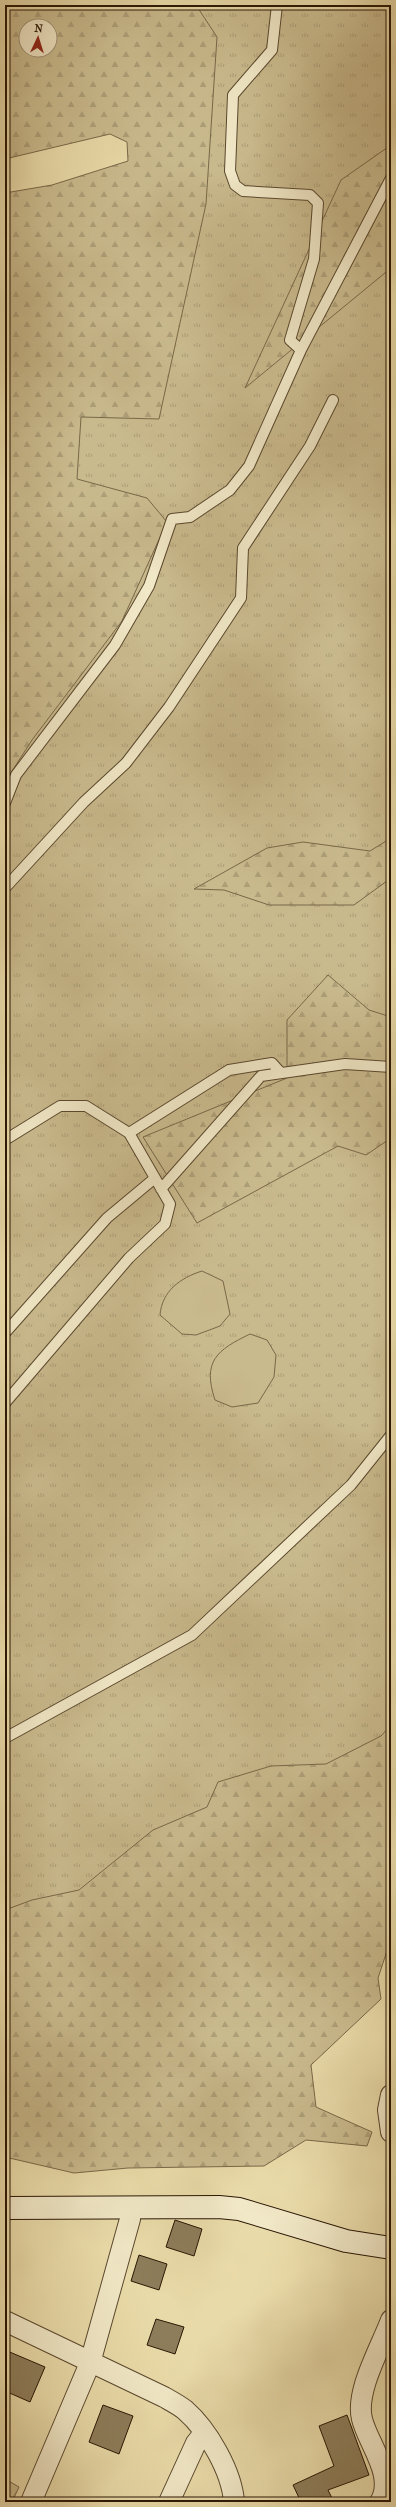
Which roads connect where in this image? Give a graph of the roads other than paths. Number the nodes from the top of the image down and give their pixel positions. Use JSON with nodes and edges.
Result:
{"nodes":[{"id":1,"x":277,"y":5,"type":"edge"},
{"id":2,"x":391,"y":178,"type":"edge"},
{"id":3,"x":301,"y":350,"type":"junction"},
{"id":4,"x":333,"y":400,"type":"dead end"},
{"id":5,"x":5,"y":803,"type":"edge"},
{"id":6,"x":5,"y":888,"type":"edge"},
{"id":7,"x":391,"y":1067,"type":"edge"},
{"id":8,"x":282,"y":1073,"type":"junction"},
{"id":9,"x":130,"y":1133,"type":"junction"},
{"id":10,"x":5,"y":1140,"type":"edge"},
{"id":11,"x":155,"y":1178,"type":"junction"},
{"id":12,"x":161,"y":1189,"type":"junction"},
{"id":13,"x":5,"y":1333,"type":"edge"},
{"id":14,"x":5,"y":1403,"type":"edge"},
{"id":15,"x":391,"y":1435,"type":"edge"},
{"id":16,"x":5,"y":1738,"type":"edge"},
{"id":17,"x":391,"y":2095,"type":"edge"},
{"id":18,"x":391,"y":2132,"type":"edge"},
{"id":19,"x":131,"y":2207,"type":"junction"},
{"id":20,"x":5,"y":2208,"type":"edge"},
{"id":21,"x":391,"y":2248,"type":"edge"},
{"id":22,"x":391,"y":2320,"type":"edge"},
{"id":23,"x":5,"y":2321,"type":"edge"},
{"id":24,"x":90,"y":2363,"type":"junction"},
{"id":25,"x":204,"y":2433,"type":"junction"},
{"id":26,"x":31,"y":2502,"type":"edge"},
{"id":27,"x":169,"y":2502,"type":"edge"},
{"id":28,"x":234,"y":2502,"type":"edge"},
{"id":29,"x":380,"y":2502,"type":"edge"}],
"edges":[{"from":1,"to":3,"type":"lane"},
{"from":2,"to":3,"type":"lane"},
{"from":3,"to":5,"type":"lane"},
{"from":4,"to":6,"type":"lane"},
{"from":7,"to":8,"type":"lane"},
{"from":8,"to":9,"type":"lane"},
{"from":8,"to":12,"type":"lane"},
{"from":9,"to":10,"type":"lane"},
{"from":9,"to":11,"type":"lane"},
{"from":11,"to":12,"type":"lane"},
{"from":11,"to":13,"type":"lane"},
{"from":12,"to":14,"type":"lane"},
{"from":15,"to":16,"type":"lane"},
{"from":17,"to":18,"type":"street"},
{"from":19,"to":20,"type":"street"},
{"from":19,"to":21,"type":"street"},
{"from":19,"to":24,"type":"street"},
{"from":22,"to":29,"type":"street"},
{"from":23,"to":24,"type":"street"},
{"from":24,"to":25,"type":"street"},
{"from":24,"to":26,"type":"street"},
{"from":25,"to":27,"type":"street"},
{"from":25,"to":28,"type":"street"}]}
